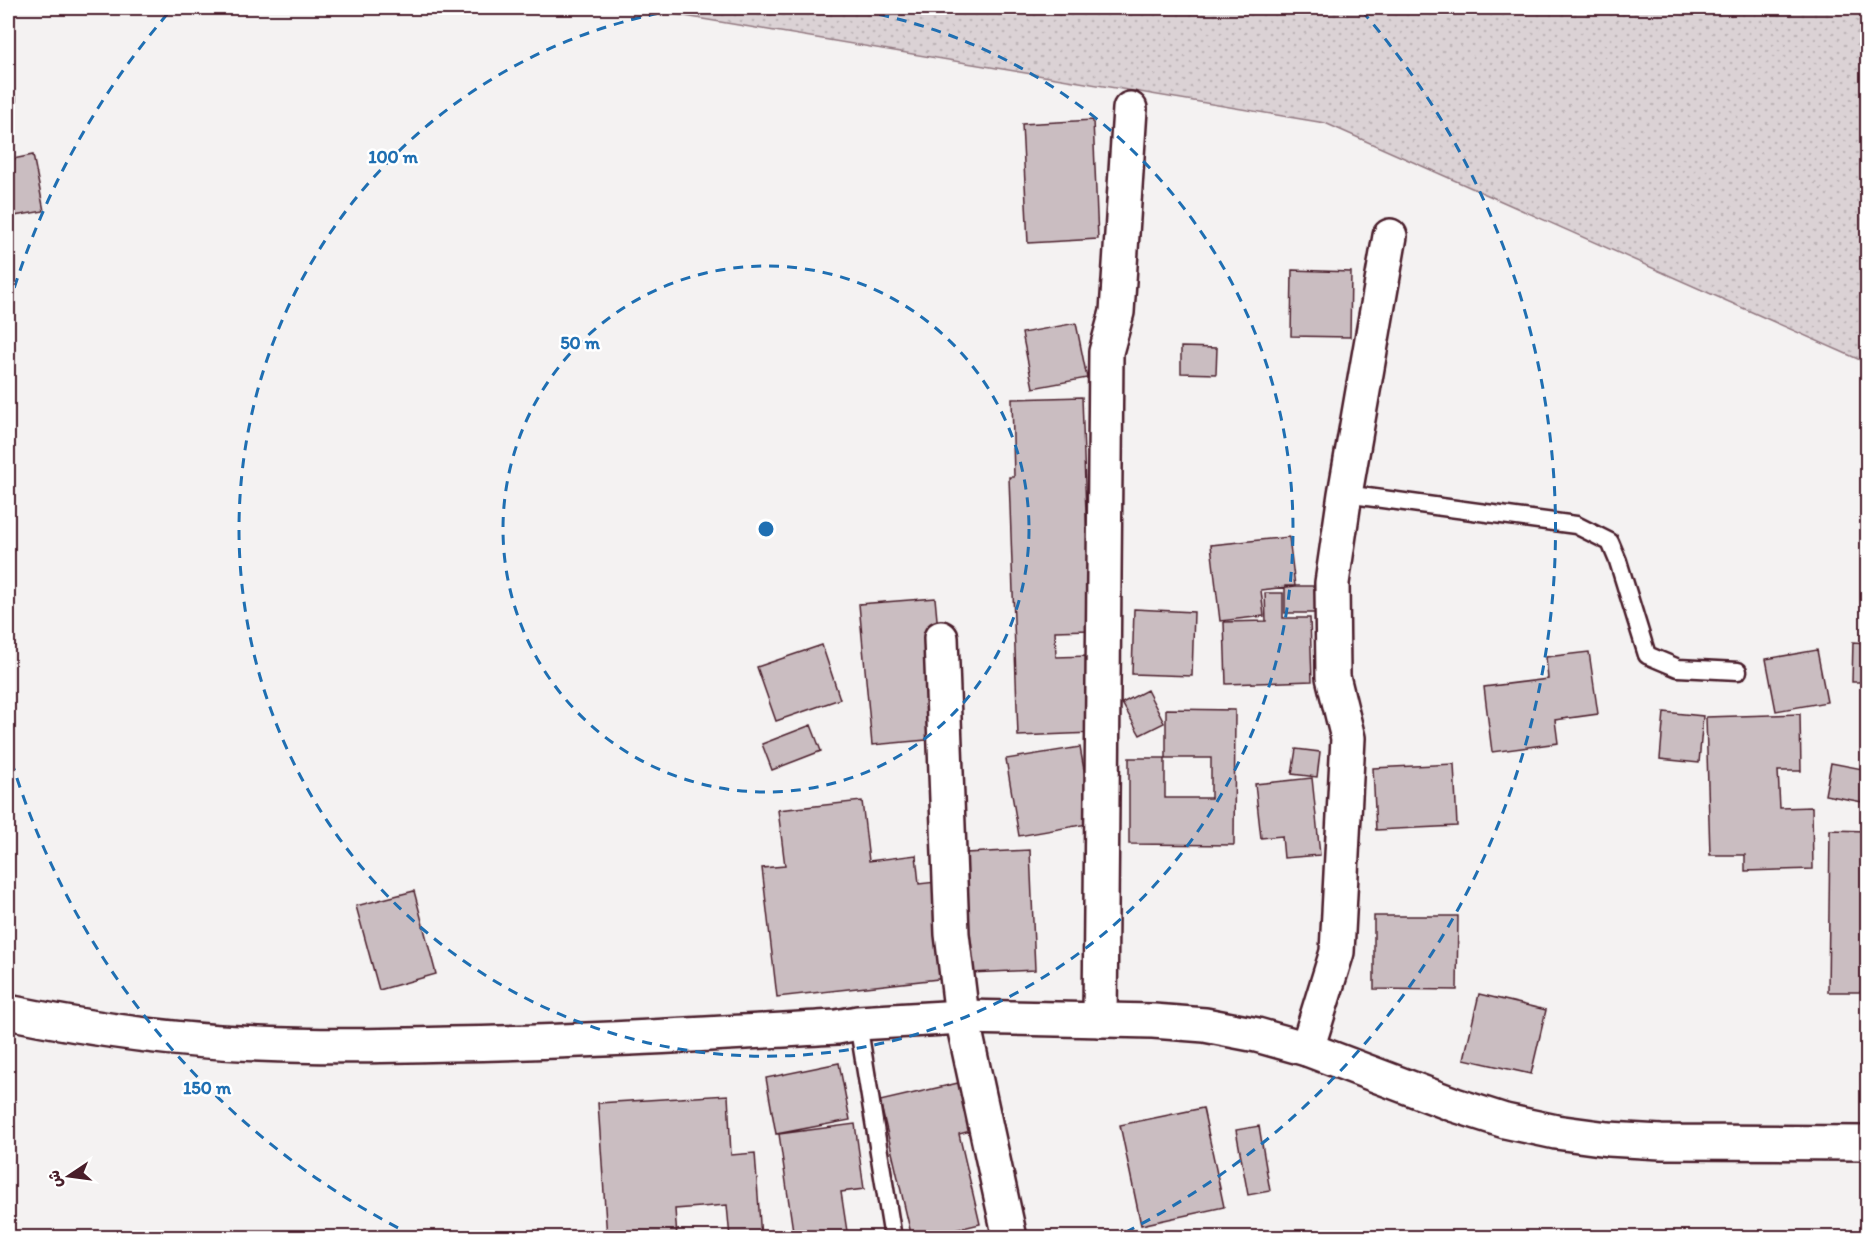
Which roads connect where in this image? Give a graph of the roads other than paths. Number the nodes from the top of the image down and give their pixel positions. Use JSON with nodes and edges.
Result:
{"nodes":[{"id":1,"x":1131,"y":109,"type":"dead end"},
{"id":2,"x":1390,"y":236,"type":"dead end"},
{"id":3,"x":1345,"y":494,"type":"junction"},
{"id":4,"x":941,"y":638,"type":"dead end"},
{"id":5,"x":1738,"y":671,"type":"dead end"},
{"id":6,"x":8,"y":1012,"type":"edge"},
{"id":7,"x":962,"y":1017,"type":"junction"},
{"id":8,"x":1100,"y":1020,"type":"junction"},
{"id":9,"x":858,"y":1023,"type":"junction"},
{"id":10,"x":1307,"y":1049,"type":"junction"},
{"id":11,"x":1868,"y":1143,"type":"edge"},
{"id":12,"x":893,"y":1238,"type":"edge"},
{"id":13,"x":1010,"y":1238,"type":"edge"}],
"edges":[{"from":1,"to":8,"type":"street"},
{"from":2,"to":3,"type":"street"},
{"from":3,"to":5,"type":"lane"},
{"from":3,"to":10,"type":"street"},
{"from":4,"to":7,"type":"street"},
{"from":6,"to":9,"type":"street"},
{"from":7,"to":8,"type":"street"},
{"from":7,"to":9,"type":"street"},
{"from":7,"to":13,"type":"street"},
{"from":8,"to":10,"type":"street"},
{"from":9,"to":12,"type":"lane"},
{"from":10,"to":11,"type":"street"}]}
